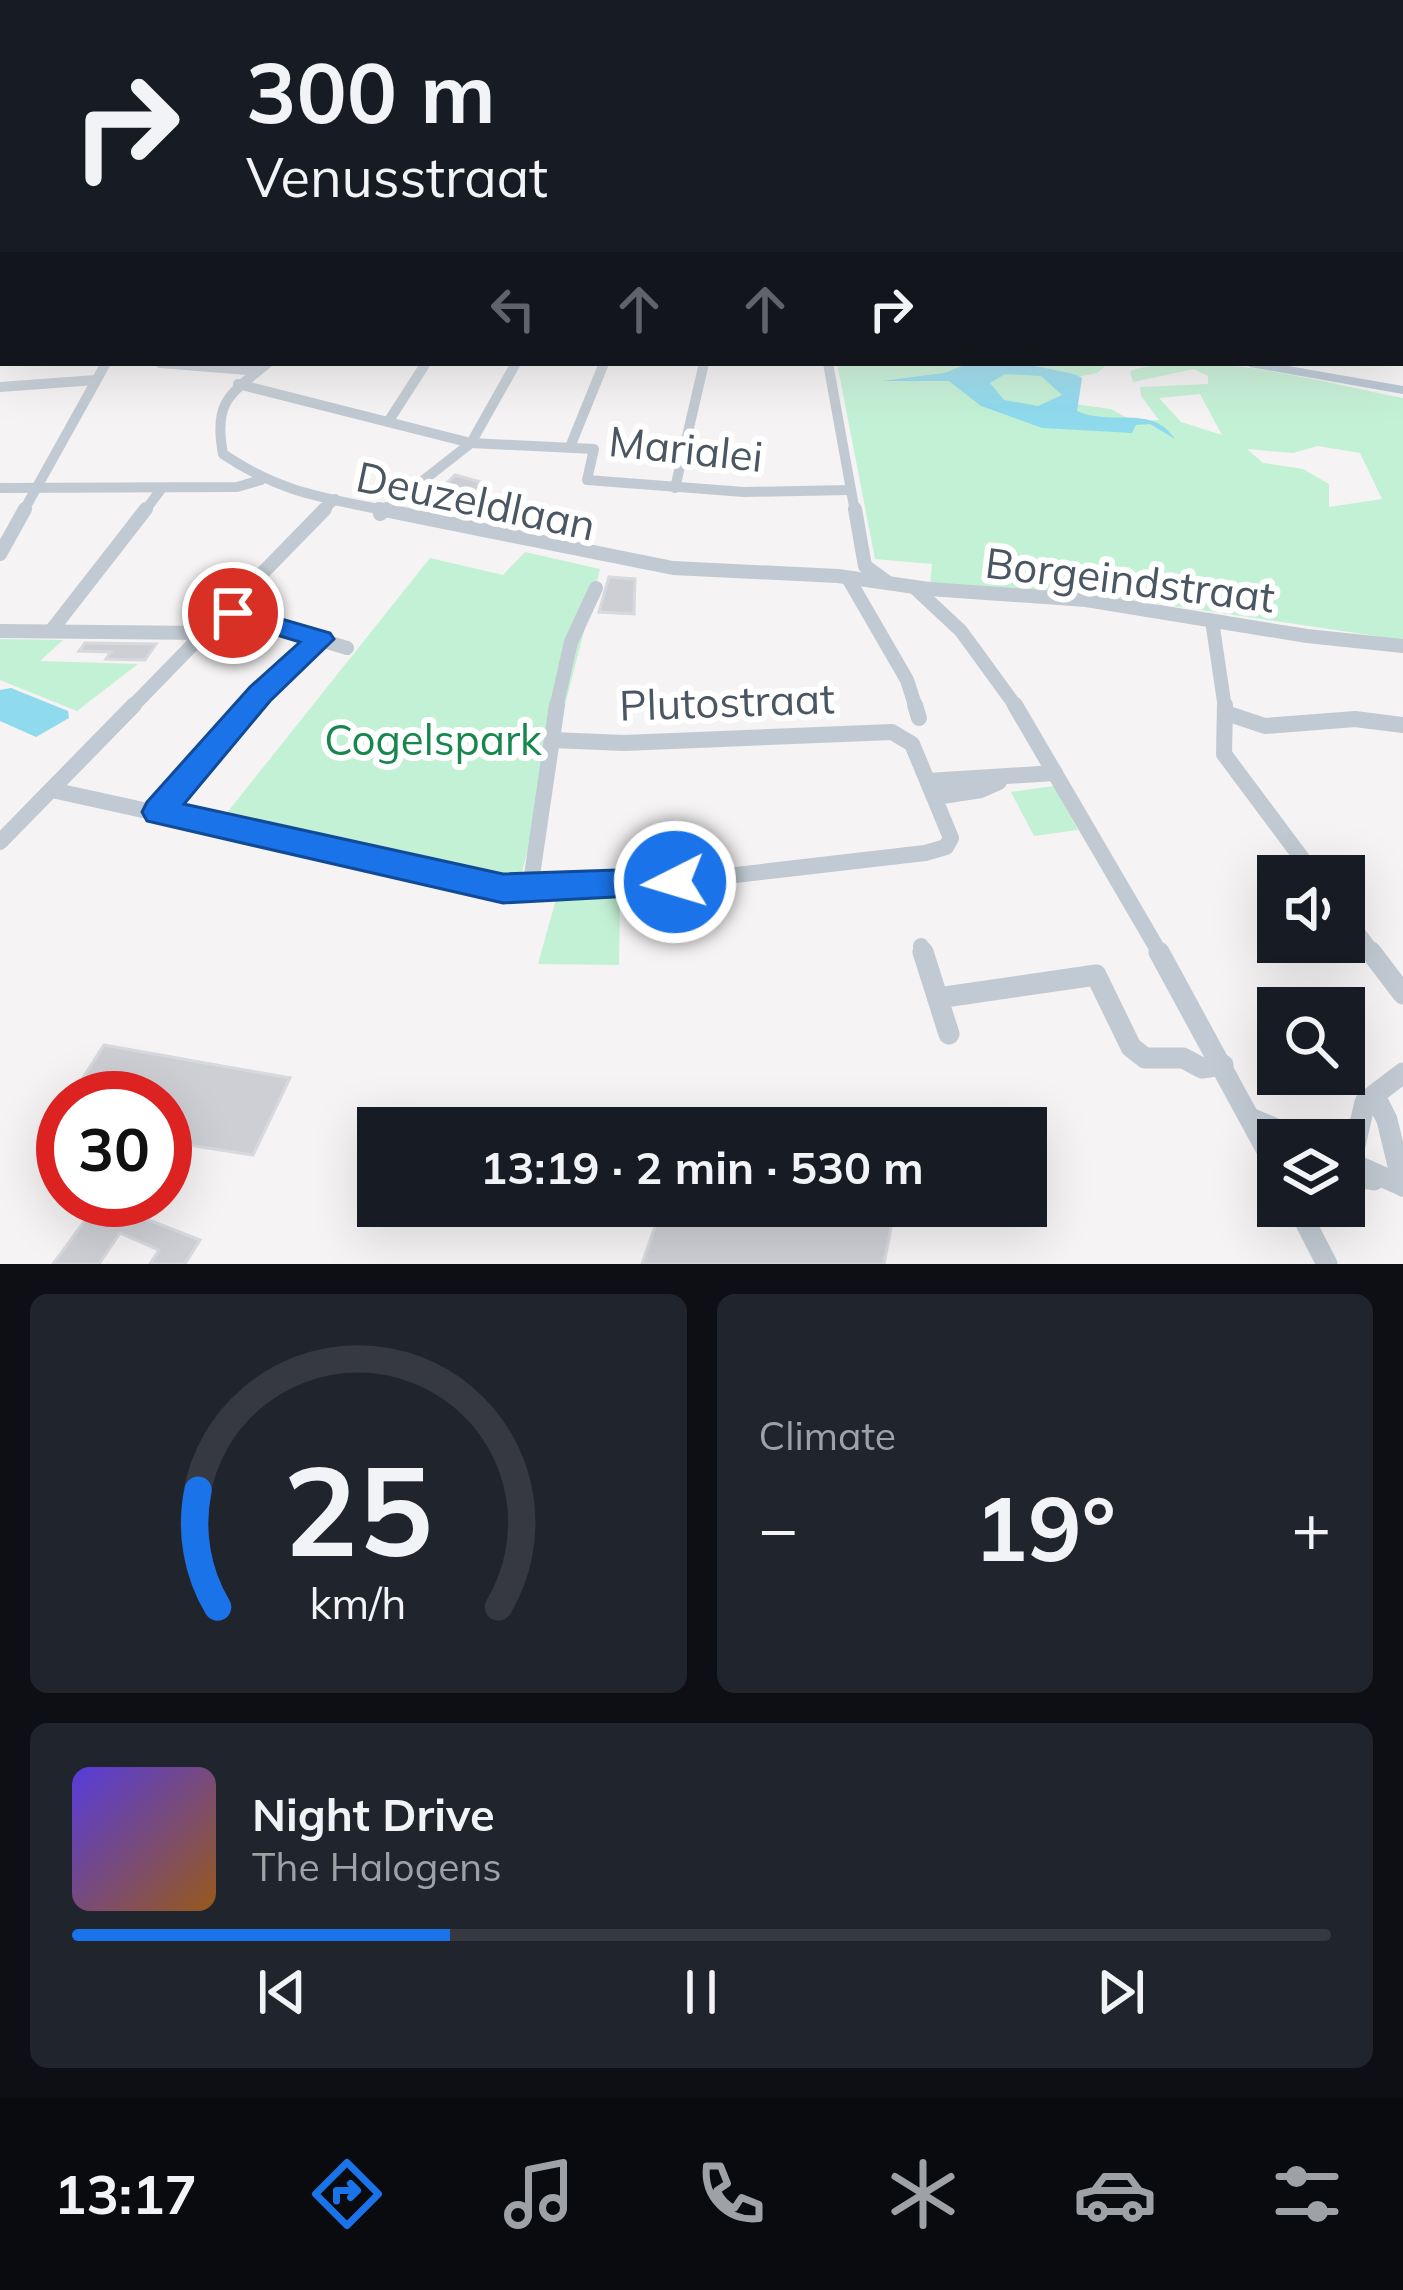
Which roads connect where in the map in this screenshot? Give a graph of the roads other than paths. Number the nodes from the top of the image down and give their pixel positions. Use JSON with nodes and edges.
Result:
{"nodes":[{"id":1,"x":106,"y":366,"type":"edge"},
{"id":2,"x":424,"y":366,"type":"edge"},
{"id":3,"x":513,"y":366,"type":"edge"},
{"id":4,"x":603,"y":366,"type":"edge"},
{"id":5,"x":703,"y":366,"type":"edge"},
{"id":6,"x":829,"y":366,"type":"edge"},
{"id":7,"x":1266,"y":366,"type":"edge"},
{"id":8,"x":260,"y":367,"type":"edge"},
{"id":9,"x":96,"y":380,"type":"junction"},
{"id":10,"x":240,"y":384,"type":"junction"},
{"id":11,"x":0,"y":387,"type":"edge"},
{"id":12,"x":1403,"y":391,"type":"edge"},
{"id":13,"x":388,"y":422,"type":"junction"},
{"id":14,"x":471,"y":443,"type":"junction"},
{"id":15,"x":570,"y":447,"type":"junction"},
{"id":16,"x":259,"y":481,"type":"junction"},
{"id":17,"x":0,"y":488,"type":"edge"},
{"id":18,"x":38,"y":488,"type":"junction"},
{"id":19,"x":162,"y":488,"type":"junction"},
{"id":20,"x":676,"y":488,"type":"junction"},
{"id":21,"x":850,"y":490,"type":"junction"},
{"id":22,"x":332,"y":501,"type":"junction"},
{"id":23,"x":381,"y":512,"type":"junction"},
{"id":24,"x":0,"y":554,"type":"edge"},
{"id":25,"x":866,"y":566,"type":"junction"},
{"id":26,"x":848,"y":578,"type":"junction"},
{"id":27,"x":887,"y":583,"type":"junction"},
{"id":28,"x":596,"y":588,"type":"dead end"},
{"id":29,"x":945,"y":599,"type":"junction"},
{"id":30,"x":225,"y":611,"type":"junction"},
{"id":31,"x":1212,"y":621,"type":"junction"},
{"id":32,"x":0,"y":631,"type":"edge"},
{"id":33,"x":51,"y":631,"type":"junction"},
{"id":34,"x":206,"y":632,"type":"junction"},
{"id":35,"x":320,"y":639,"type":"junction"},
{"id":36,"x":1403,"y":646,"type":"edge"},
{"id":37,"x":347,"y":648,"type":"dead end"},
{"id":38,"x":1226,"y":713,"type":"junction"},
{"id":39,"x":919,"y":718,"type":"dead end"},
{"id":40,"x":1403,"y":724,"type":"edge"},
{"id":41,"x":1265,"y":726,"type":"junction"},
{"id":42,"x":1222,"y":732,"type":"junction"},
{"id":43,"x":552,"y":740,"type":"junction"},
{"id":44,"x":1055,"y":773,"type":"junction"},
{"id":45,"x":932,"y":789,"type":"junction"},
{"id":46,"x":52,"y":790,"type":"junction"},
{"id":47,"x":159,"y":812,"type":"junction"},
{"id":48,"x":0,"y":842,"type":"edge"},
{"id":49,"x":1299,"y":855,"type":"edge"},
{"id":50,"x":530,"y":890,"type":"junction"},
{"id":51,"x":1365,"y":943,"type":"edge"},
{"id":52,"x":921,"y":946,"type":"dead end"},
{"id":53,"x":1403,"y":994,"type":"edge"},
{"id":54,"x":938,"y":998,"type":"junction"},
{"id":55,"x":949,"y":1034,"type":"dead end"},
{"id":56,"x":1223,"y":1065,"type":"junction"},
{"id":57,"x":1403,"y":1073,"type":"edge"},
{"id":58,"x":1376,"y":1098,"type":"junction"},
{"id":59,"x":1250,"y":1118,"type":"junction"},
{"id":60,"x":1360,"y":1119,"type":"edge"},
{"id":61,"x":1257,"y":1121,"type":"edge"},
{"id":62,"x":1257,"y":1131,"type":"edge"},
{"id":63,"x":1365,"y":1173,"type":"edge"},
{"id":64,"x":1403,"y":1186,"type":"edge"},
{"id":65,"x":1308,"y":1227,"type":"edge"},
{"id":66,"x":1327,"y":1264,"type":"edge"}],
"edges":[{"from":1,"to":9,"type":"street"},
{"from":2,"to":13,"type":"street"},
{"from":3,"to":14,"type":"street"},
{"from":4,"to":15,"type":"street"},
{"from":5,"to":20,"type":"street"},
{"from":6,"to":21,"type":"street"},
{"from":7,"to":12,"type":"main road"},
{"from":8,"to":10,"type":"street","name":"Deuzeldlaan"},
{"from":9,"to":11,"type":"street"},
{"from":9,"to":18,"type":"street"},
{"from":10,"to":13,"type":"street","name":"Marialei"},
{"from":10,"to":16,"type":"street","name":"Deuzeldlaan"},
{"from":13,"to":14,"type":"street","name":"Marialei"},
{"from":14,"to":15,"type":"street","name":"Marialei"},
{"from":14,"to":23,"type":"street"},
{"from":15,"to":20,"type":"street","name":"Marialei"},
{"from":16,"to":19,"type":"street"},
{"from":16,"to":22,"type":"street","name":"Deuzeldlaan"},
{"from":17,"to":18,"type":"street"},
{"from":18,"to":19,"type":"street"},
{"from":18,"to":24,"type":"street"},
{"from":19,"to":33,"type":"street"},
{"from":20,"to":21,"type":"street","name":"Marialei"},
{"from":21,"to":25,"type":"street"},
{"from":22,"to":23,"type":"street","name":"Deuzeldlaan"},
{"from":22,"to":30,"type":"street"},
{"from":23,"to":26,"type":"street","name":"Deuzeldlaan"},
{"from":25,"to":26,"type":"street"},
{"from":25,"to":27,"type":"street"},
{"from":26,"to":27,"type":"street"},
{"from":26,"to":39,"type":"street"},
{"from":27,"to":29,"type":"street"},
{"from":28,"to":43,"type":"street"},
{"from":29,"to":31,"type":"street","name":"Borgeindstraat"},
{"from":29,"to":44,"type":"street"},
{"from":30,"to":34,"type":"street"},
{"from":30,"to":35,"type":"street"},
{"from":31,"to":36,"type":"street","name":"Borgeindstraat"},
{"from":31,"to":38,"type":"street"},
{"from":32,"to":33,"type":"street"},
{"from":33,"to":34,"type":"street"},
{"from":34,"to":46,"type":"street"},
{"from":35,"to":37,"type":"street"},
{"from":35,"to":47,"type":"street"},
{"from":38,"to":41,"type":"street"},
{"from":38,"to":42,"type":"street"},
{"from":40,"to":41,"type":"street"},
{"from":41,"to":42,"type":"street"},
{"from":42,"to":49,"type":"street"},
{"from":43,"to":45,"type":"street","name":"Plutostraat"},
{"from":43,"to":50,"type":"street"},
{"from":44,"to":45,"type":"street"},
{"from":44,"to":56,"type":"street"},
{"from":45,"to":50,"type":"street"},
{"from":46,"to":47,"type":"street"},
{"from":46,"to":48,"type":"street"},
{"from":47,"to":50,"type":"street"},
{"from":51,"to":53,"type":"street"},
{"from":52,"to":54,"type":"street"},
{"from":54,"to":55,"type":"street"},
{"from":54,"to":56,"type":"street"},
{"from":56,"to":59,"type":"street"},
{"from":57,"to":58,"type":"street"},
{"from":58,"to":60,"type":"street"},
{"from":58,"to":64,"type":"street"},
{"from":59,"to":61,"type":"street"},
{"from":59,"to":62,"type":"street"},
{"from":63,"to":64,"type":"street"},
{"from":65,"to":66,"type":"street"}]}
